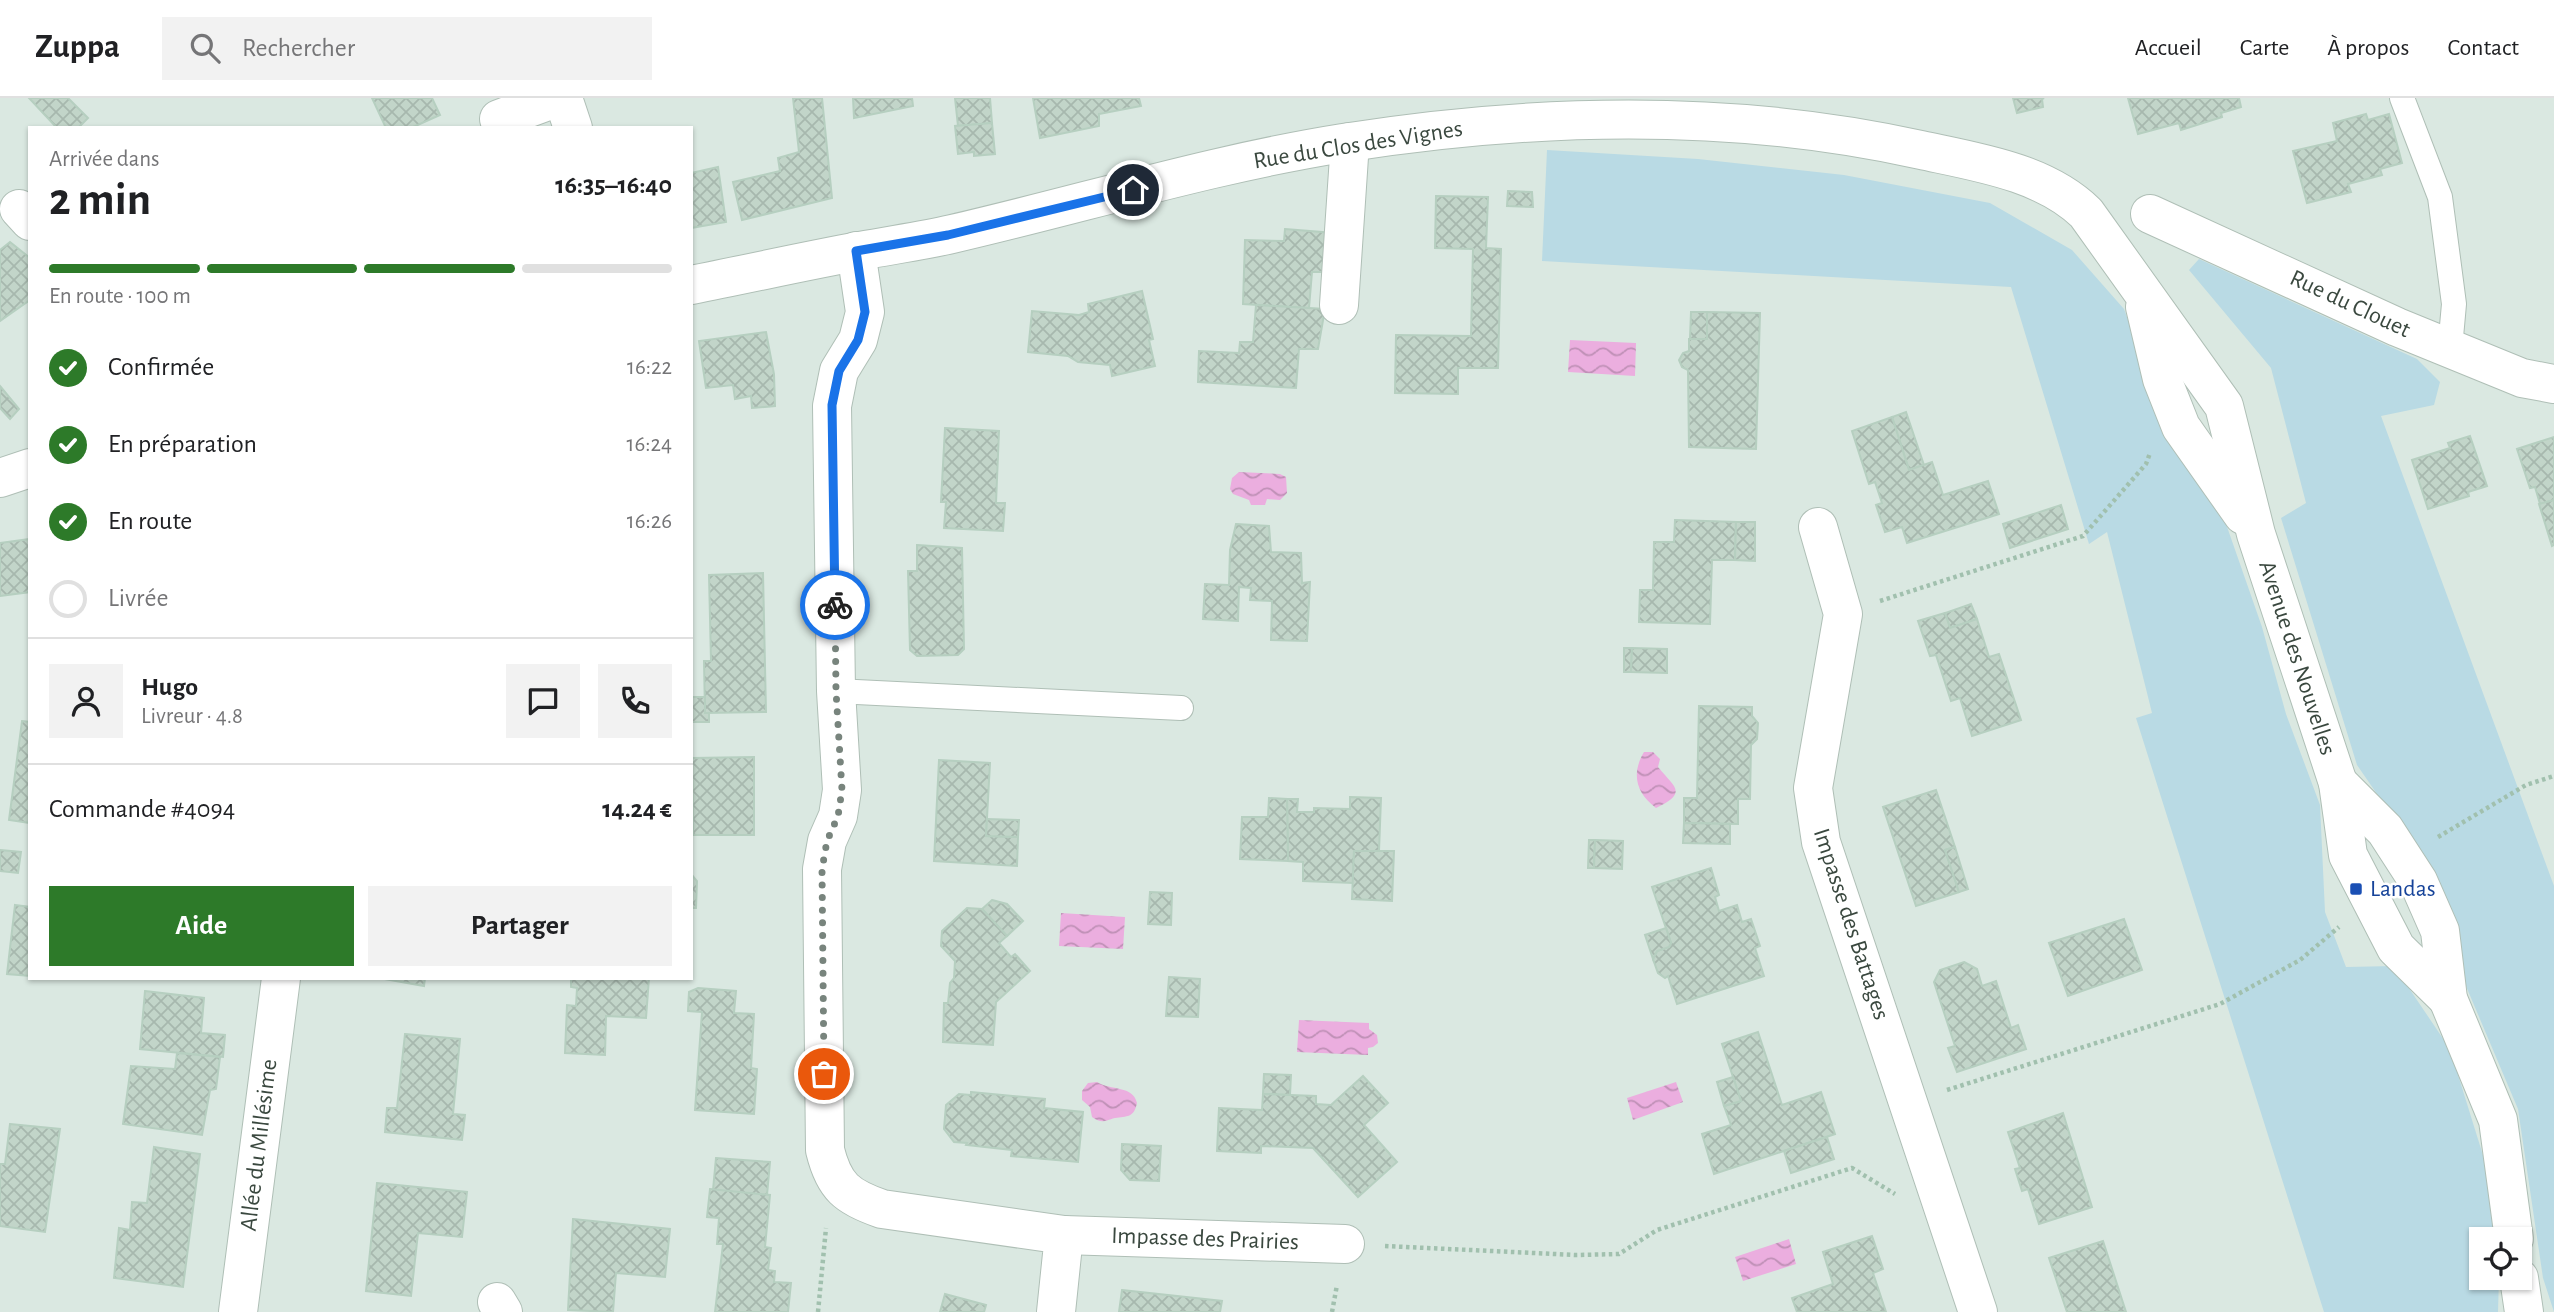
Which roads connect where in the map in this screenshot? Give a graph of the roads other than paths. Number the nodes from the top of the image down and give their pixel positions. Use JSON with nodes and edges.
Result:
{"nodes":[{"id":1,"x":556,"y":98,"type":"edge"},
{"id":2,"x":563,"y":98,"type":"edge"},
{"id":3,"x":2402,"y":98,"type":"edge"},
{"id":4,"x":499,"y":119,"type":"dead end"},
{"id":5,"x":572,"y":126,"type":"edge"},
{"id":6,"x":1350,"y":142,"type":"junction"},
{"id":7,"x":2031,"y":179,"type":"joint"},
{"id":8,"x":2150,"y":214,"type":"dead end"},
{"id":9,"x":856,"y":251,"type":"junction"},
{"id":10,"x":693,"y":285,"type":"edge"},
{"id":11,"x":2142,"y":291,"type":"junction"},
{"id":12,"x":1339,"y":305,"type":"dead end"},
{"id":13,"x":2450,"y":348,"type":"junction"},
{"id":14,"x":2554,"y":384,"type":"edge"},
{"id":15,"x":28,"y":469,"type":"edge"},
{"id":16,"x":0,"y":478,"type":"edge"},
{"id":17,"x":1818,"y":527,"type":"dead end"},
{"id":18,"x":2256,"y":534,"type":"junction"},
{"id":19,"x":836,"y":691,"type":"junction"},
{"id":20,"x":1181,"y":708,"type":"dead end"},
{"id":21,"x":2338,"y":783,"type":"junction"},
{"id":22,"x":281,"y":980,"type":"edge"},
{"id":23,"x":2448,"y":999,"type":"junction"},
{"id":24,"x":2512,"y":1227,"type":"edge"},
{"id":25,"x":1064,"y":1235,"type":"junction"},
{"id":26,"x":1345,"y":1244,"type":"road end"},
{"id":27,"x":2521,"y":1290,"type":"edge"},
{"id":28,"x":238,"y":1312,"type":"edge"},
{"id":29,"x":1056,"y":1312,"type":"edge"},
{"id":30,"x":1978,"y":1312,"type":"edge"},
{"id":31,"x":2524,"y":1312,"type":"edge"}],
"edges":[{"from":1,"to":4,"type":"street"},
{"from":2,"to":5,"type":"street"},
{"from":3,"to":13,"type":"lane"},
{"from":6,"to":7,"type":"street","name":"Rue du Clos des Vignes"},
{"from":6,"to":9,"type":"street","name":"Rue du Clos des Vignes"},
{"from":6,"to":12,"type":"street"},
{"from":7,"to":11,"type":"street","name":"Avenue des Nouvelles"},
{"from":8,"to":13,"type":"street","name":"Rue du Clouet"},
{"from":9,"to":10,"type":"street","name":"Rue du Clos des Vignes"},
{"from":9,"to":19,"type":"street"},
{"from":11,"to":18,"type":"street","name":"Avenue des Nouvelles"},
{"from":11,"to":18,"type":"street","name":"Avenue des Nouvelles"},
{"from":13,"to":14,"type":"street","name":"Rue du Clouet"},
{"from":15,"to":16,"type":"street"},
{"from":17,"to":30,"type":"street","name":"Impasse des Battages"},
{"from":18,"to":21,"type":"street","name":"Avenue des Nouvelles"},
{"from":19,"to":20,"type":"lane"},
{"from":19,"to":25,"type":"street","name":"Impasse des Prairies"},
{"from":21,"to":23,"type":"street","name":"Avenue des Nouvelles"},
{"from":21,"to":23,"type":"street","name":"Avenue des Nouvelles"},
{"from":22,"to":28,"type":"street","name":"Allée du Millésime"},
{"from":23,"to":24,"type":"street","name":"Avenue des Nouvelles"},
{"from":25,"to":26,"type":"street","name":"Impasse des Prairies"},
{"from":25,"to":29,"type":"street"},
{"from":27,"to":31,"type":"street"}]}
